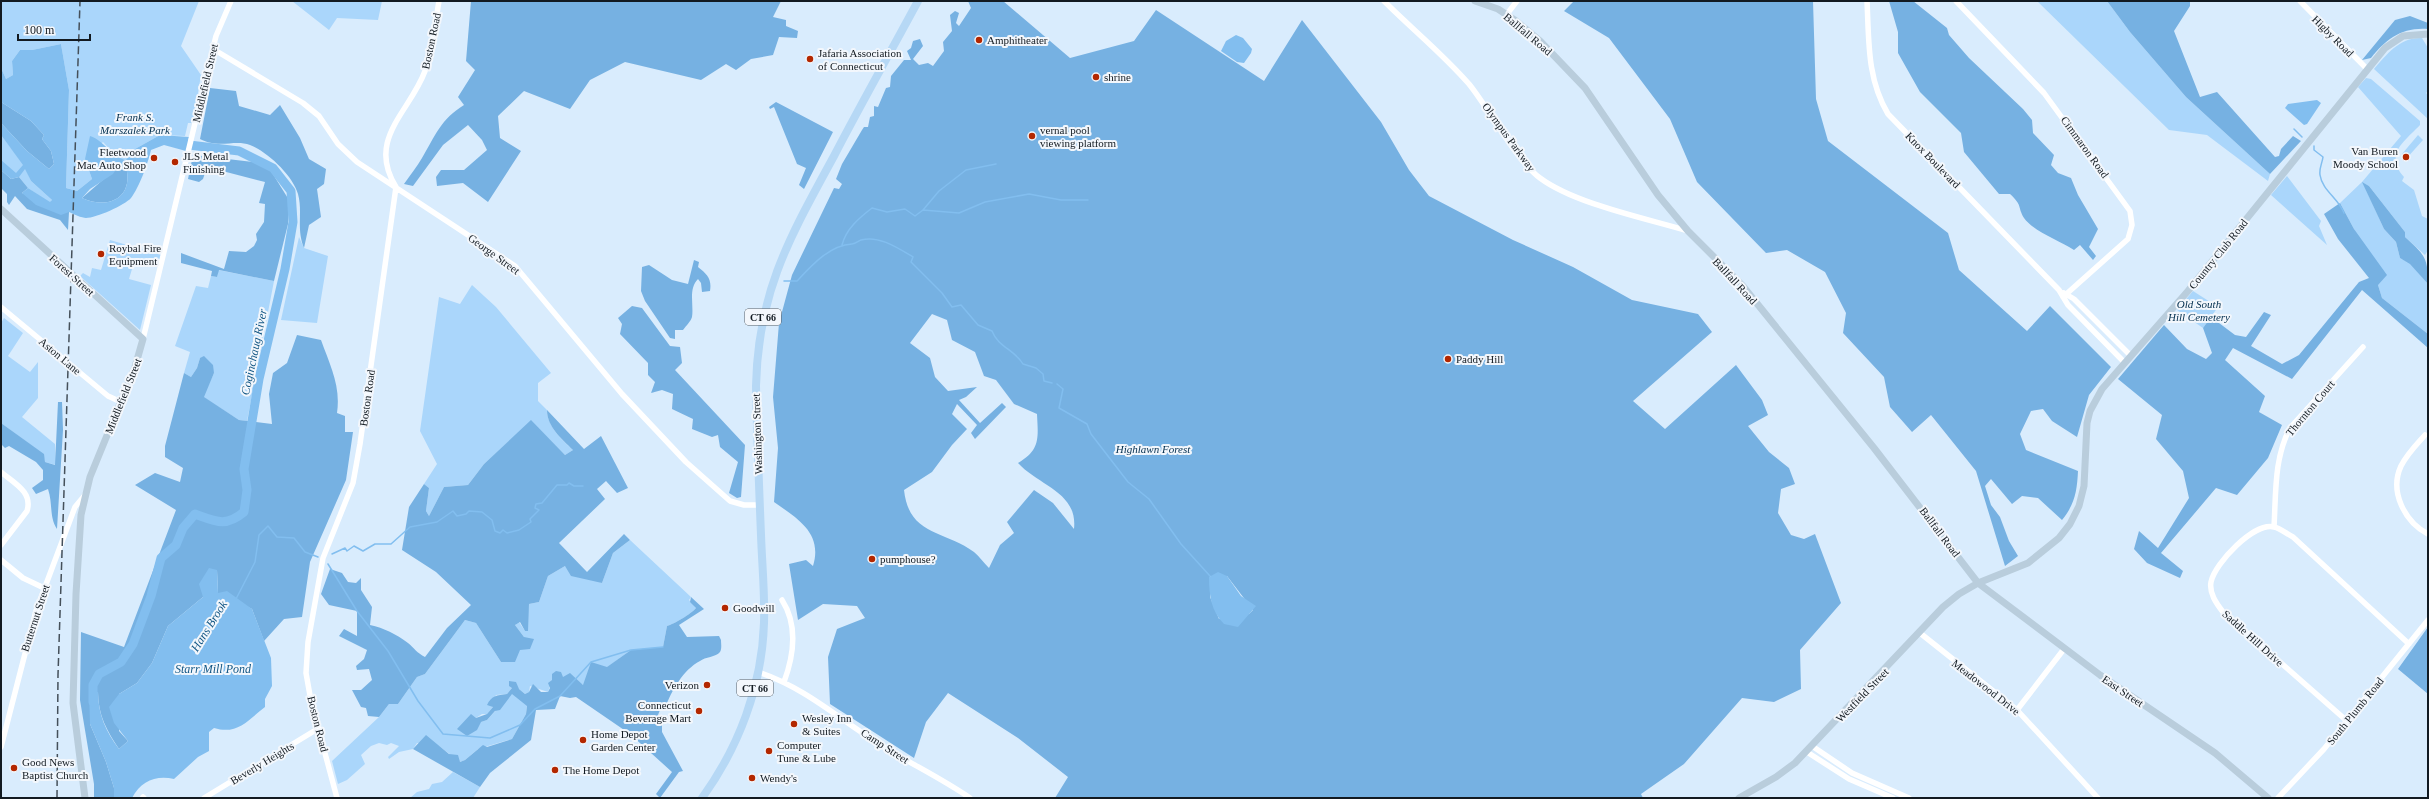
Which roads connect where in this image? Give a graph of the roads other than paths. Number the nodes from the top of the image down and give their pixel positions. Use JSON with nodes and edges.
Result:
{"nodes":[{"id":1,"x":231,"y":1,"type":"edge"},
{"id":2,"x":439,"y":1,"type":"edge"},
{"id":3,"x":1384,"y":1,"type":"edge"},
{"id":4,"x":1475,"y":1,"type":"edge"},
{"id":5,"x":1517,"y":1,"type":"edge"},
{"id":6,"x":1867,"y":1,"type":"edge"},
{"id":7,"x":1956,"y":1,"type":"edge"},
{"id":8,"x":2300,"y":1,"type":"edge"},
{"id":9,"x":915,"y":2,"type":"edge"},
{"id":10,"x":1507,"y":14,"type":"junction"},
{"id":11,"x":2428,"y":34,"type":"edge"},
{"id":12,"x":214,"y":50,"type":"junction"},
{"id":13,"x":2367,"y":70,"type":"junction"},
{"id":14,"x":396,"y":188,"type":"junction"},
{"id":15,"x":1,"y":209,"type":"edge"},
{"id":16,"x":1688,"y":231,"type":"junction"},
{"id":17,"x":2064,"y":296,"type":"junction"},
{"id":18,"x":1,"y":307,"type":"edge"},
{"id":19,"x":144,"y":339,"type":"junction"},
{"id":20,"x":2364,"y":348,"type":"dead end"},
{"id":21,"x":2131,"y":356,"type":"junction"},
{"id":22,"x":2125,"y":363,"type":"junction"},
{"id":23,"x":121,"y":402,"type":"junction"},
{"id":24,"x":2425,"y":435,"type":"dead end"},
{"id":25,"x":1,"y":472,"type":"edge"},
{"id":26,"x":85,"y":495,"type":"junction"},
{"id":27,"x":760,"y":505,"type":"junction"},
{"id":28,"x":2274,"y":527,"type":"junction"},
{"id":29,"x":2428,"y":534,"type":"edge"},
{"id":30,"x":1,"y":545,"type":"edge"},
{"id":31,"x":1,"y":560,"type":"edge"},
{"id":32,"x":1978,"y":583,"type":"junction"},
{"id":33,"x":44,"y":588,"type":"junction"},
{"id":34,"x":782,"y":600,"type":"dead end"},
{"id":35,"x":2428,"y":620,"type":"edge"},
{"id":36,"x":1920,"y":634,"type":"junction"},
{"id":37,"x":2409,"y":644,"type":"junction"},
{"id":38,"x":2064,"y":649,"type":"junction"},
{"id":39,"x":758,"y":672,"type":"junction"},
{"id":40,"x":784,"y":682,"type":"junction"},
{"id":41,"x":2017,"y":710,"type":"junction"},
{"id":42,"x":2347,"y":721,"type":"junction"},
{"id":43,"x":319,"y":728,"type":"junction"},
{"id":44,"x":2,"y":730,"type":"edge"},
{"id":45,"x":1812,"y":746,"type":"junction"},
{"id":46,"x":1,"y":747,"type":"edge"},
{"id":47,"x":1807,"y":752,"type":"junction"},
{"id":48,"x":1852,"y":773,"type":"junction"},
{"id":49,"x":1849,"y":779,"type":"junction"},
{"id":50,"x":85,"y":798,"type":"edge"},
{"id":51,"x":204,"y":798,"type":"edge"},
{"id":52,"x":337,"y":798,"type":"edge"},
{"id":53,"x":702,"y":798,"type":"edge"},
{"id":54,"x":970,"y":798,"type":"edge"},
{"id":55,"x":1739,"y":798,"type":"edge"},
{"id":56,"x":1893,"y":798,"type":"edge"},
{"id":57,"x":1909,"y":798,"type":"edge"},
{"id":58,"x":2098,"y":798,"type":"edge"},
{"id":59,"x":2268,"y":798,"type":"edge"},
{"id":60,"x":2278,"y":798,"type":"edge"}],
"edges":[{"from":1,"to":12,"type":"street","name":"Middlefield Street"},
{"from":2,"to":14,"type":"street","name":"Boston Road"},
{"from":3,"to":16,"type":"street","name":"Olympus Parkway"},
{"from":4,"to":10,"type":"main road","name":"Ballfall Road"},
{"from":5,"to":10,"type":"street"},
{"from":6,"to":17,"type":"street","name":"Knox Boulevard"},
{"from":7,"to":17,"type":"street","name":"Cimmaron Road"},
{"from":8,"to":13,"type":"street","name":"Higby Road"},
{"from":9,"to":27,"type":"highway","name":"Washington Street","number":"CT 66"},
{"from":10,"to":16,"type":"main road","name":"Ballfall Road"},
{"from":11,"to":13,"type":"main road","name":"Country Club Road"},
{"from":12,"to":14,"type":"street","name":"George Street"},
{"from":12,"to":19,"type":"street","name":"Middlefield Street"},
{"from":13,"to":21,"type":"main road","name":"Country Club Road"},
{"from":14,"to":27,"type":"street","name":"George Street"},
{"from":14,"to":43,"type":"street","name":"Boston Road"},
{"from":15,"to":19,"type":"main road","name":"Forest Street"},
{"from":16,"to":32,"type":"main road","name":"Ballfall Road"},
{"from":17,"to":21,"type":"street","name":"Knox Boulevard"},
{"from":17,"to":22,"type":"street","name":"Knox Boulevard"},
{"from":18,"to":23,"type":"street","name":"Aston Lane"},
{"from":19,"to":23,"type":"main road","name":"Middlefield Street"},
{"from":20,"to":28,"type":"street","name":"Thornton Court"},
{"from":21,"to":22,"type":"main road","name":"Country Club Road"},
{"from":22,"to":32,"type":"main road","name":"Country Club Road"},
{"from":23,"to":26,"type":"main road","name":"Middlefield Street"},
{"from":24,"to":29,"type":"street"},
{"from":25,"to":30,"type":"street"},
{"from":26,"to":33,"type":"street","name":"Butternut Street"},
{"from":26,"to":50,"type":"main road","name":"Middlefield Street"},
{"from":27,"to":39,"type":"highway","name":"Washington Street","number":"CT 66"},
{"from":28,"to":37,"type":"street"},
{"from":28,"to":42,"type":"street","name":"Saddle Hill Drive"},
{"from":31,"to":33,"type":"street"},
{"from":32,"to":36,"type":"main road","name":"Westfield Street"},
{"from":32,"to":38,"type":"main road","name":"East Street"},
{"from":33,"to":44,"type":"street","name":"Butternut Street"},
{"from":34,"to":40,"type":"street"},
{"from":35,"to":37,"type":"street","name":"South Plumb Road"},
{"from":36,"to":41,"type":"street","name":"Meadowood Drive"},
{"from":36,"to":45,"type":"main road","name":"Westfield Street"},
{"from":37,"to":42,"type":"street","name":"South Plumb Road"},
{"from":38,"to":41,"type":"street"},
{"from":38,"to":59,"type":"main road","name":"East Street"},
{"from":39,"to":40,"type":"street","name":"Camp Street"},
{"from":39,"to":53,"type":"highway","name":"Washington Street","number":"CT 66"},
{"from":40,"to":54,"type":"street","name":"Camp Street"},
{"from":41,"to":58,"type":"street","name":"Meadowood Drive"},
{"from":42,"to":60,"type":"street","name":"South Plumb Road"},
{"from":43,"to":51,"type":"street","name":"Beverly Heights"},
{"from":43,"to":52,"type":"street","name":"Boston Road"},
{"from":44,"to":46,"type":"street","name":"Butternut Street"},
{"from":45,"to":47,"type":"main road","name":"Westfield Street"},
{"from":45,"to":48,"type":"street"},
{"from":47,"to":49,"type":"street"},
{"from":47,"to":55,"type":"main road","name":"Westfield Street"},
{"from":48,"to":49,"type":"street"},
{"from":48,"to":57,"type":"street"},
{"from":49,"to":56,"type":"street"}]}
